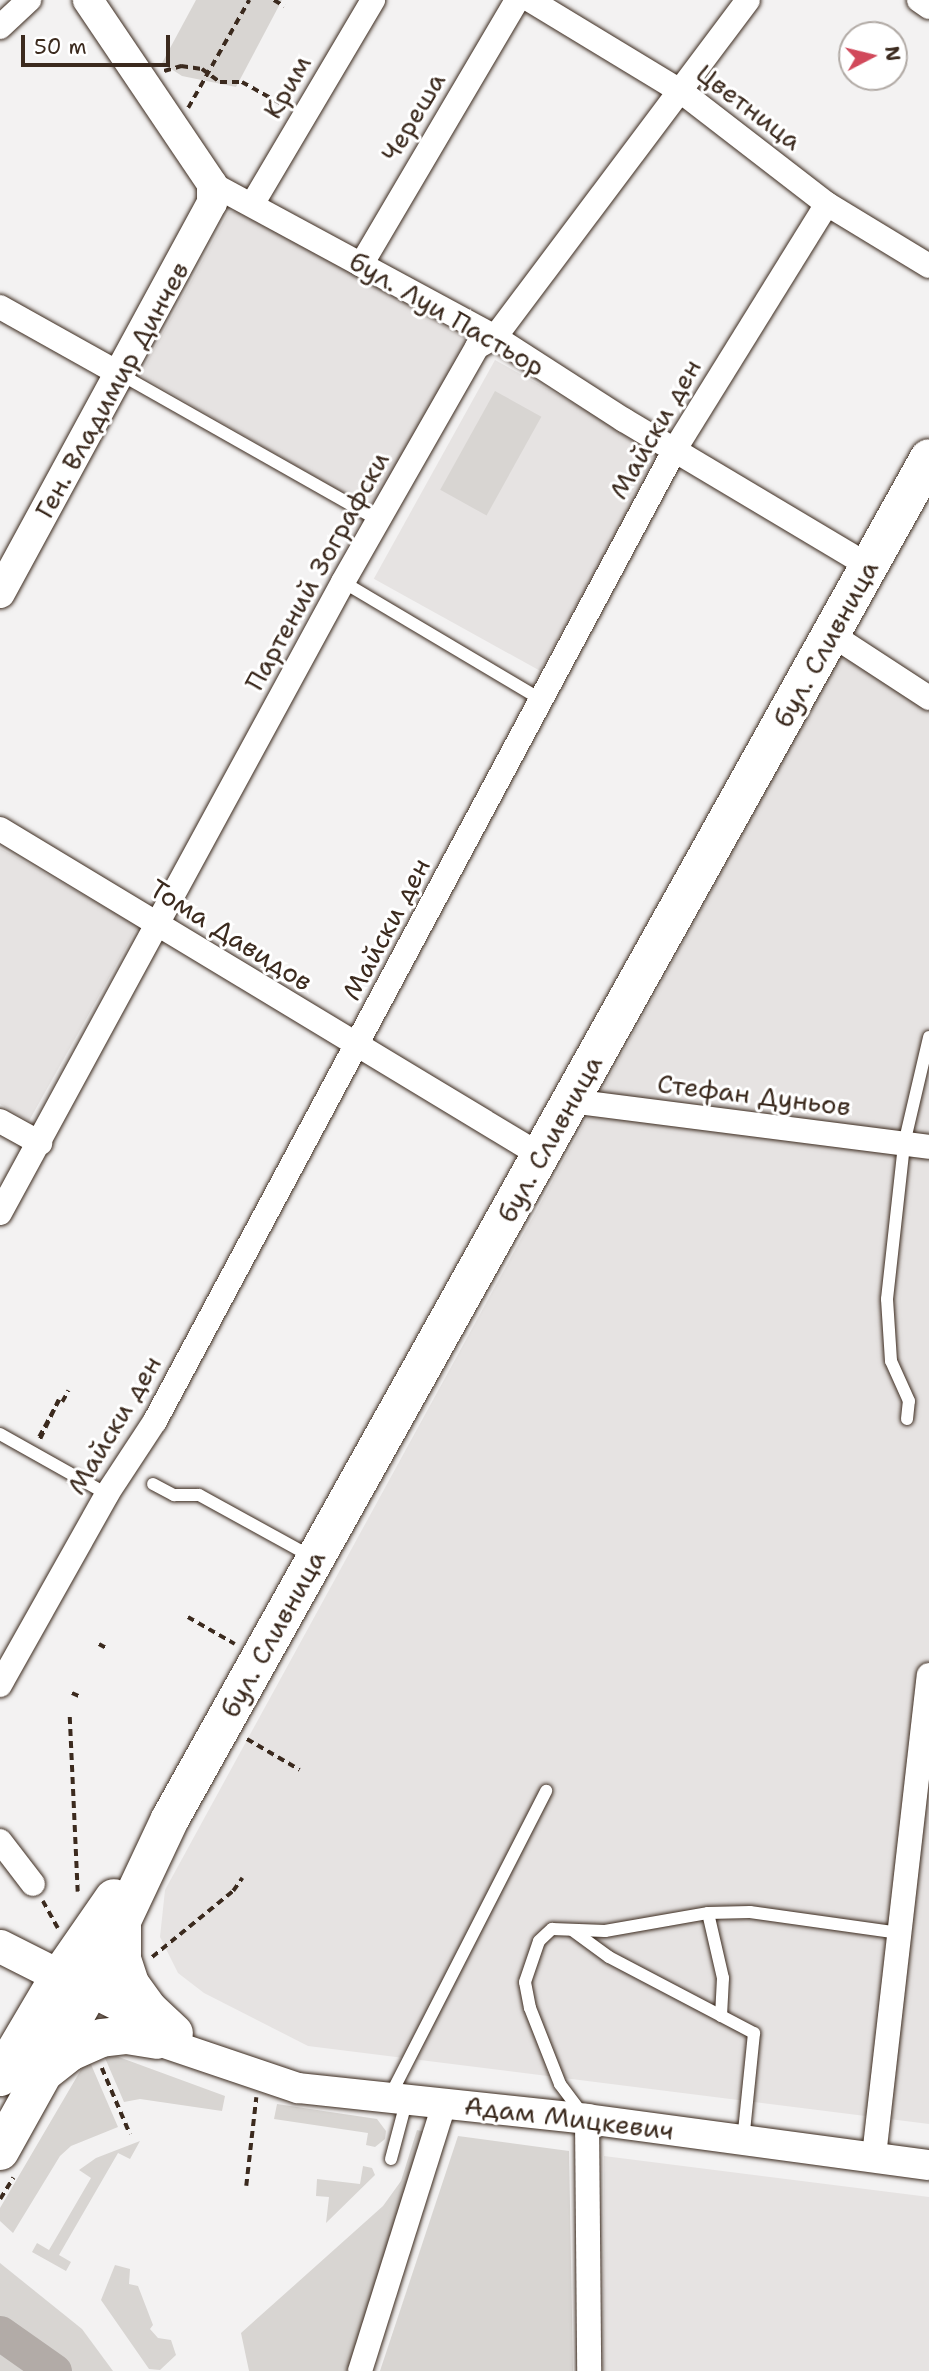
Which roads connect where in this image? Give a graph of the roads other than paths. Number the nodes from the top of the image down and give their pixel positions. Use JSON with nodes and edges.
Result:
{"nodes":[{"id":1,"x":29,"y":0,"type":"edge"},
{"id":2,"x":88,"y":0,"type":"edge"},
{"id":3,"x":373,"y":0,"type":"edge"},
{"id":4,"x":517,"y":0,"type":"edge"},
{"id":5,"x":530,"y":0,"type":"edge"},
{"id":6,"x":748,"y":0,"type":"edge"},
{"id":7,"x":919,"y":0,"type":"edge"},
{"id":8,"x":929,"y":7,"type":"edge"},
{"id":9,"x":0,"y":27,"type":"edge"},
{"id":10,"x":682,"y":92,"type":"junction"},
{"id":11,"x":212,"y":184,"type":"junction"},
{"id":12,"x":253,"y":204,"type":"junction"},
{"id":13,"x":827,"y":204,"type":"junction"},
{"id":14,"x":361,"y":265,"type":"junction"},
{"id":15,"x":929,"y":266,"type":"edge"},
{"id":16,"x":0,"y":307,"type":"edge"},
{"id":17,"x":495,"y":337,"type":"junction"},
{"id":18,"x":120,"y":374,"type":"junction"},
{"id":19,"x":675,"y":449,"type":"junction"},
{"id":20,"x":929,"y":458,"type":"edge"},
{"id":21,"x":378,"y":520,"type":"junction"},
{"id":22,"x":869,"y":566,"type":"junction"},
{"id":23,"x":343,"y":582,"type":"junction"},
{"id":24,"x":0,"y":593,"type":"edge"},
{"id":25,"x":831,"y":634,"type":"junction"},
{"id":26,"x":929,"y":698,"type":"edge"},
{"id":27,"x":542,"y":700,"type":"junction"},
{"id":28,"x":0,"y":829,"type":"edge"},
{"id":29,"x":157,"y":924,"type":"junction"},
{"id":30,"x":929,"y":1037,"type":"edge"},
{"id":31,"x":356,"y":1047,"type":"junction"},
{"id":32,"x":571,"y":1101,"type":"junction"},
{"id":33,"x":0,"y":1121,"type":"edge"},
{"id":34,"x":40,"y":1143,"type":"junction"},
{"id":35,"x":904,"y":1144,"type":"junction"},
{"id":36,"x":929,"y":1147,"type":"edge"},
{"id":37,"x":540,"y":1155,"type":"junction"},
{"id":38,"x":0,"y":1213,"type":"edge"},
{"id":39,"x":907,"y":1419,"type":"dead end"},
{"id":40,"x":0,"y":1434,"type":"edge"},
{"id":41,"x":153,"y":1484,"type":"dead end"},
{"id":42,"x":107,"y":1494,"type":"junction"},
{"id":43,"x":315,"y":1559,"type":"junction"},
{"id":44,"x":929,"y":1675,"type":"edge"},
{"id":45,"x":0,"y":1685,"type":"edge"},
{"id":46,"x":547,"y":1791,"type":"dead end"},
{"id":47,"x":170,"y":1819,"type":"junction"},
{"id":48,"x":0,"y":1841,"type":"edge"},
{"id":49,"x":33,"y":1884,"type":"road end"},
{"id":50,"x":708,"y":1913,"type":"junction"},
{"id":51,"x":122,"y":1924,"type":"junction"},
{"id":52,"x":572,"y":1930,"type":"junction"},
{"id":53,"x":900,"y":1933,"type":"junction"},
{"id":54,"x":0,"y":1946,"type":"edge"},
{"id":55,"x":0,"y":1971,"type":"edge"},
{"id":56,"x":69,"y":1993,"type":"junction"},
{"id":57,"x":721,"y":2016,"type":"junction"},
{"id":58,"x":0,"y":2019,"type":"edge"},
{"id":59,"x":166,"y":2037,"type":"junction"},
{"id":60,"x":1,"y":2075,"type":"edge"},
{"id":61,"x":40,"y":2076,"type":"junction"},
{"id":62,"x":398,"y":2098,"type":"junction"},
{"id":63,"x":445,"y":2102,"type":"junction"},
{"id":64,"x":587,"y":2119,"type":"junction"},
{"id":65,"x":743,"y":2141,"type":"junction"},
{"id":66,"x":0,"y":2151,"type":"edge"},
{"id":67,"x":874,"y":2156,"type":"junction"},
{"id":68,"x":391,"y":2160,"type":"dead end"},
{"id":69,"x":929,"y":2165,"type":"edge"},
{"id":70,"x":360,"y":2371,"type":"edge"},
{"id":71,"x":589,"y":2371,"type":"edge"}],
"edges":[{"from":1,"to":9,"type":"street"},
{"from":2,"to":11,"type":"street"},
{"from":3,"to":12,"type":"street","name":"Крим"},
{"from":4,"to":14,"type":"street","name":"Череша"},
{"from":5,"to":10,"type":"street","name":"Цветница"},
{"from":6,"to":10,"type":"street","name":"Партений Зографски"},
{"from":7,"to":8,"type":"street"},
{"from":10,"to":13,"type":"street","name":"Цветница"},
{"from":10,"to":17,"type":"street","name":"Партений Зографски"},
{"from":11,"to":12,"type":"street","name":"бул. Луи Пастьор"},
{"from":11,"to":18,"type":"street","name":"Ген. Владимир Динчев"},
{"from":12,"to":14,"type":"street","name":"бул. Луи Пастьор"},
{"from":13,"to":15,"type":"street","name":"Цветница"},
{"from":13,"to":19,"type":"street","name":"Майски ден"},
{"from":14,"to":17,"type":"street","name":"бул. Луи Пастьор"},
{"from":16,"to":18,"type":"street"},
{"from":17,"to":19,"type":"street","name":"бул. Луи Пастьор"},
{"from":17,"to":21,"type":"street","name":"Партений Зографски"},
{"from":18,"to":21,"type":"lane"},
{"from":18,"to":24,"type":"street","name":"Ген. Владимир Динчев"},
{"from":19,"to":22,"type":"street","name":"бул. Луи Пастьор"},
{"from":19,"to":27,"type":"street","name":"Майски ден"},
{"from":20,"to":22,"type":"main road","name":"бул. Сливница"},
{"from":21,"to":23,"type":"street","name":"Партений Зографски"},
{"from":22,"to":25,"type":"main road","name":"бул. Сливница"},
{"from":23,"to":27,"type":"lane"},
{"from":23,"to":29,"type":"street","name":"Партений Зографски"},
{"from":25,"to":26,"type":"street"},
{"from":25,"to":32,"type":"main road","name":"бул. Сливница"},
{"from":27,"to":31,"type":"street","name":"Майски ден"},
{"from":28,"to":29,"type":"street","name":"Тома Давидов"},
{"from":29,"to":31,"type":"street","name":"Тома Давидов"},
{"from":29,"to":34,"type":"street","name":"Партений Зографски"},
{"from":30,"to":35,"type":"lane"},
{"from":31,"to":37,"type":"street","name":"Тома Давидов"},
{"from":31,"to":42,"type":"street","name":"Майски ден"},
{"from":32,"to":35,"type":"street","name":"Стефан Дуньов"},
{"from":32,"to":37,"type":"main road","name":"бул. Сливница"},
{"from":33,"to":34,"type":"street"},
{"from":34,"to":38,"type":"street","name":"Партений Зографски"},
{"from":35,"to":36,"type":"street","name":"Стефан Дуньов"},
{"from":35,"to":39,"type":"lane"},
{"from":37,"to":43,"type":"main road","name":"бул. Сливница"},
{"from":40,"to":42,"type":"lane"},
{"from":41,"to":43,"type":"lane"},
{"from":42,"to":45,"type":"street","name":"Майски ден"},
{"from":43,"to":47,"type":"main road","name":"бул. Сливница"},
{"from":44,"to":53,"type":"street"},
{"from":46,"to":62,"type":"lane"},
{"from":47,"to":51,"type":"main road","name":"бул. Сливница"},
{"from":47,"to":56,"type":"main road","name":"бул. Сливница"},
{"from":48,"to":49,"type":"street"},
{"from":50,"to":52,"type":"lane"},
{"from":50,"to":53,"type":"lane"},
{"from":50,"to":57,"type":"lane"},
{"from":51,"to":56,"type":"main road","name":"бул. Сливница"},
{"from":51,"to":59,"type":"main road"},
{"from":52,"to":57,"type":"lane"},
{"from":52,"to":64,"type":"lane"},
{"from":53,"to":67,"type":"street"},
{"from":54,"to":56,"type":"main road"},
{"from":55,"to":56,"type":"main road"},
{"from":56,"to":59,"type":"street","name":"Адам Мицкевич"},
{"from":56,"to":60,"type":"main road","name":"бул. Сливница"},
{"from":56,"to":61,"type":"main road","name":"бул. Сливница"},
{"from":57,"to":65,"type":"lane"},
{"from":58,"to":60,"type":"main road"},
{"from":59,"to":61,"type":"main road"},
{"from":59,"to":62,"type":"street","name":"Адам Мицкевич"},
{"from":61,"to":66,"type":"main road","name":"бул. Сливница"},
{"from":62,"to":63,"type":"street","name":"Адам Мицкевич"},
{"from":62,"to":68,"type":"lane"},
{"from":63,"to":64,"type":"street","name":"Адам Мицкевич"},
{"from":63,"to":70,"type":"street"},
{"from":64,"to":65,"type":"street","name":"Адам Мицкевич"},
{"from":64,"to":71,"type":"street"},
{"from":65,"to":67,"type":"street","name":"Адам Мицкевич"},
{"from":67,"to":69,"type":"street","name":"Адам Мицкевич"}]}
